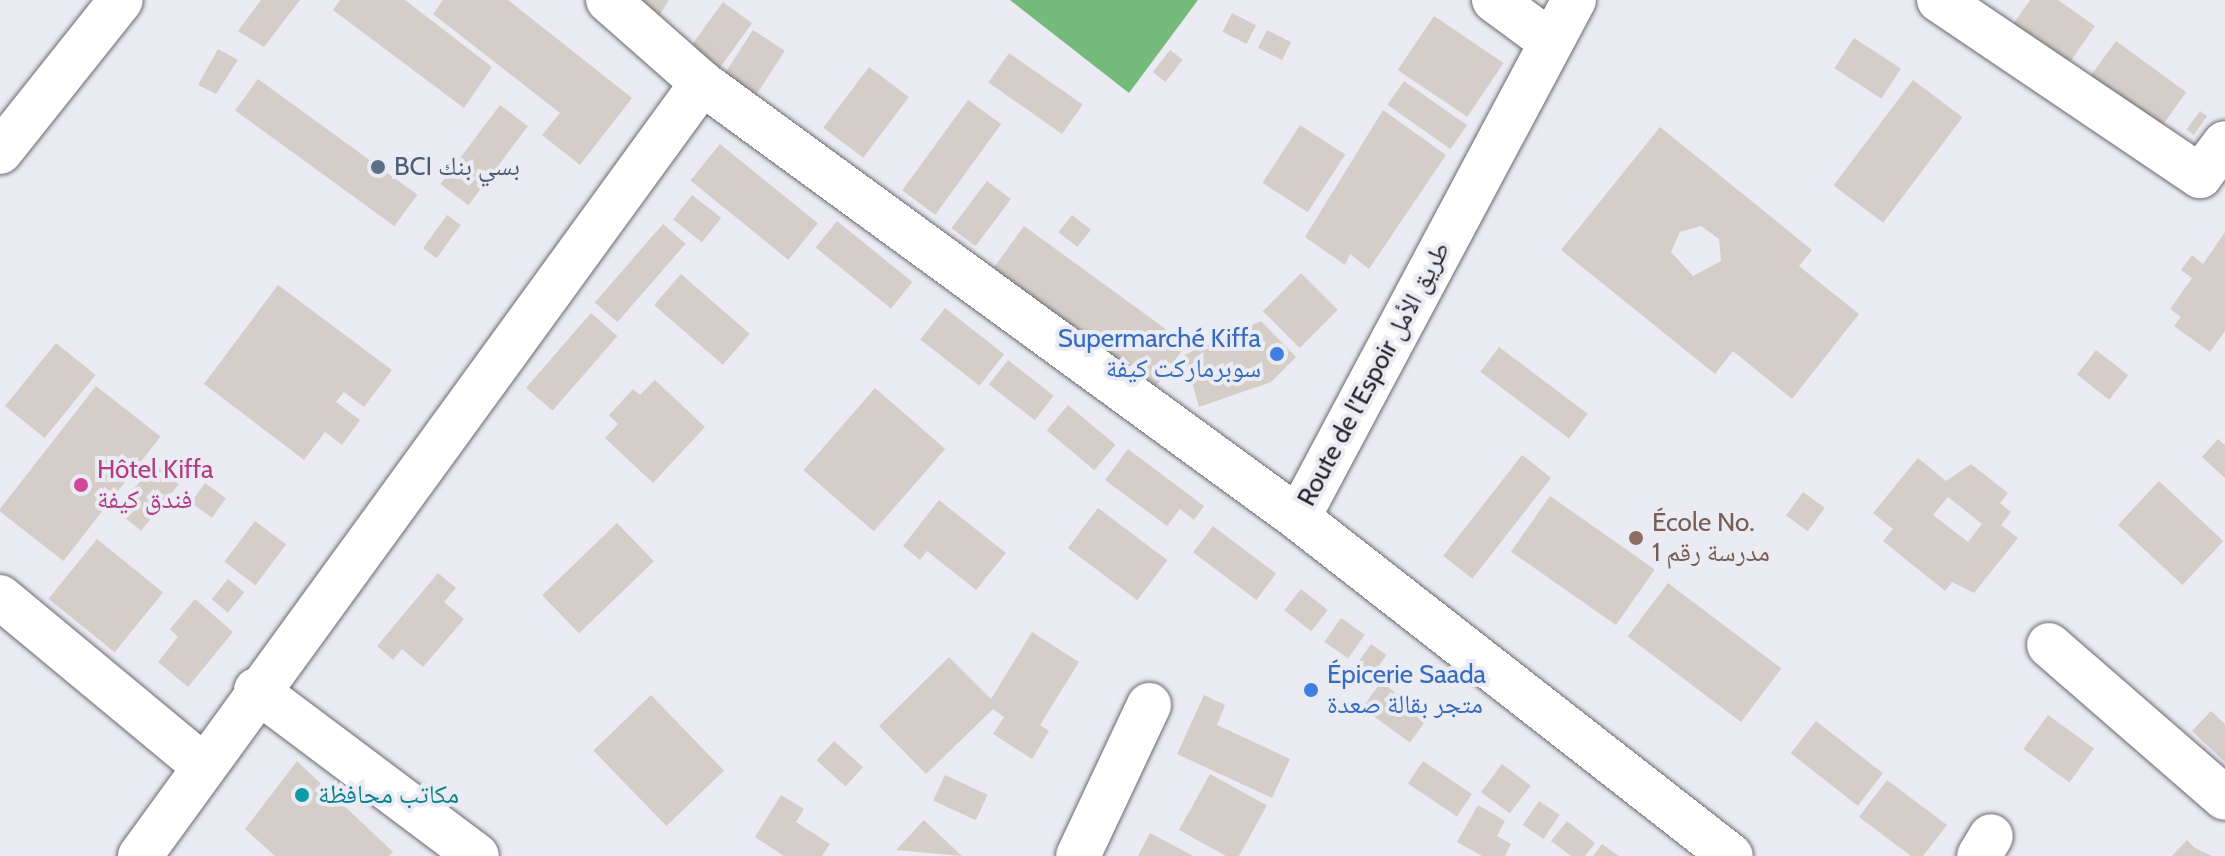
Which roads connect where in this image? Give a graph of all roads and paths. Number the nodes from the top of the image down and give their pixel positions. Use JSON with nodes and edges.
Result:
{"nodes":[{"id":1,"x":121,"y":0,"type":"edge"},
{"id":2,"x":608,"y":0,"type":"edge"},
{"id":3,"x":1494,"y":0,"type":"edge"},
{"id":4,"x":1574,"y":0,"type":"edge"},
{"id":5,"x":1939,"y":0,"type":"edge"},
{"id":6,"x":1551,"y":42,"type":"junction"},
{"id":7,"x":702,"y":83,"type":"junction"},
{"id":8,"x":2225,"y":143,"type":"edge"},
{"id":9,"x":0,"y":152,"type":"edge"},
{"id":10,"x":1298,"y":518,"type":"junction"},
{"id":11,"x":0,"y":597,"type":"edge"},
{"id":12,"x":2049,"y":645,"type":"dead end"},
{"id":13,"x":256,"y":690,"type":"junction"},
{"id":14,"x":1149,"y":705,"type":"dead end"},
{"id":15,"x":201,"y":764,"type":"junction"},
{"id":16,"x":2225,"y":798,"type":"edge"},
{"id":17,"x":140,"y":856,"type":"edge"},
{"id":18,"x":477,"y":856,"type":"edge"},
{"id":19,"x":1078,"y":856,"type":"edge"},
{"id":20,"x":1731,"y":856,"type":"edge"}],
"edges":[{"from":1,"to":9,"type":"main road"},
{"from":2,"to":7,"type":"main road"},
{"from":3,"to":6,"type":"main road"},
{"from":4,"to":6,"type":"main road","name":"Route de l’Espoir طريق الأمل"},
{"from":5,"to":8,"type":"main road"},
{"from":6,"to":10,"type":"main road","name":"Route de l’Espoir طريق الأمل"},
{"from":7,"to":10,"type":"main road"},
{"from":7,"to":13,"type":"main road"},
{"from":10,"to":20,"type":"main road","name":"Route de l’Espoir طريق الأمل"},
{"from":11,"to":15,"type":"main road"},
{"from":12,"to":16,"type":"main road"},
{"from":13,"to":15,"type":"main road"},
{"from":13,"to":18,"type":"main road"},
{"from":14,"to":19,"type":"main road"},
{"from":15,"to":17,"type":"main road"}]}
